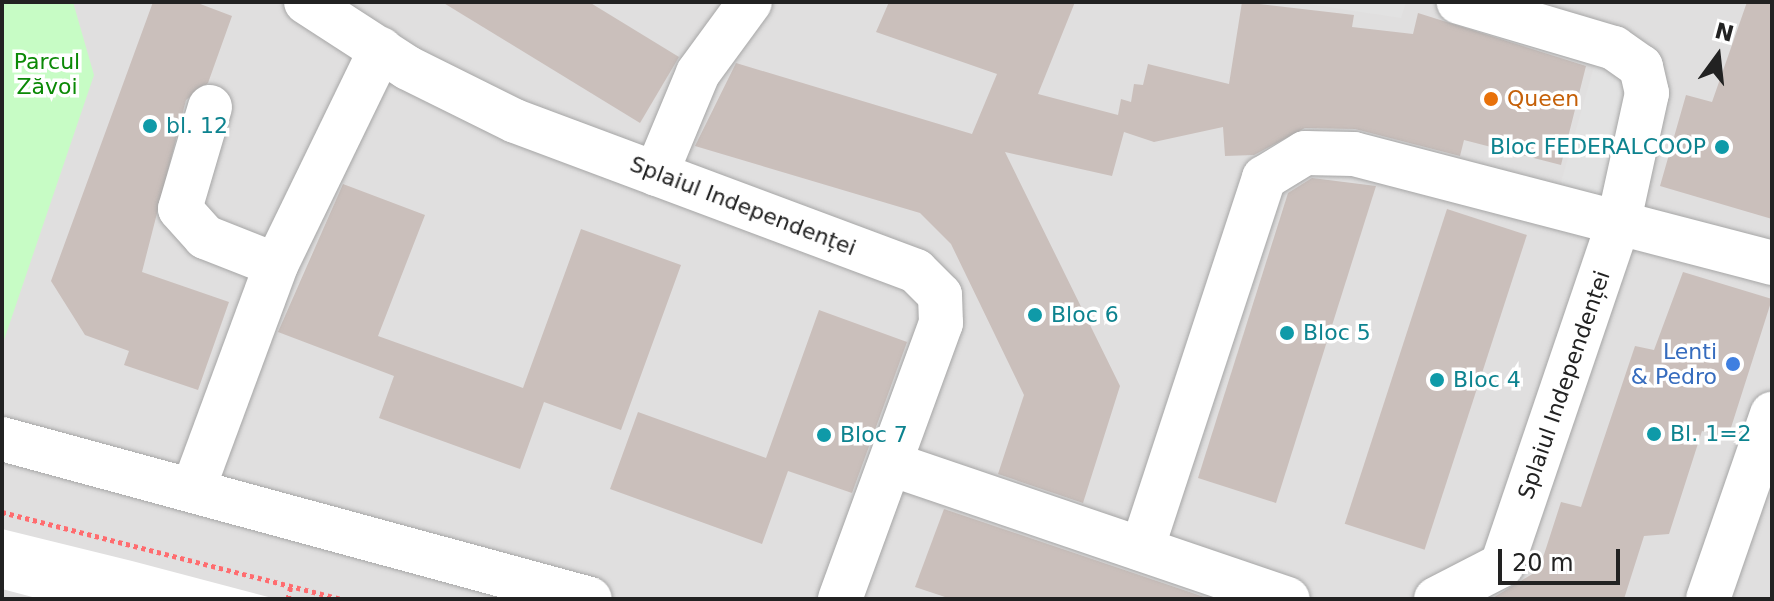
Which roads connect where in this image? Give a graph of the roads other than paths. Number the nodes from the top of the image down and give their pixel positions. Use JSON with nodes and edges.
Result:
{"nodes":[{"id":1,"x":306,"y":2,"type":"edge"},
{"id":2,"x":750,"y":2,"type":"edge"},
{"id":3,"x":1459,"y":2,"type":"edge"},
{"id":4,"x":381,"y":49,"type":"junction"},
{"id":5,"x":210,"y":107,"type":"dead end"},
{"id":6,"x":656,"y":174,"type":"junction"},
{"id":7,"x":1618,"y":225,"type":"junction"},
{"id":8,"x":1772,"y":263,"type":"edge"},
{"id":9,"x":276,"y":265,"type":"junction"},
{"id":10,"x":1772,"y":414,"type":"edge"},
{"id":11,"x":2,"y":439,"type":"edge"},
{"id":12,"x":891,"y":464,"type":"junction"},
{"id":13,"x":194,"y":487,"type":"junction"},
{"id":14,"x":1142,"y":549,"type":"junction"},
{"id":15,"x":590,"y":599,"type":"edge"},
{"id":16,"x":840,"y":599,"type":"edge"},
{"id":17,"x":1288,"y":599,"type":"edge"},
{"id":18,"x":1436,"y":599,"type":"edge"},
{"id":19,"x":1708,"y":599,"type":"edge"}],
"edges":[{"from":1,"to":4,"type":"street","name":"Splaiul Independenței"},
{"from":2,"to":6,"type":"street"},
{"from":3,"to":7,"type":"street","name":"Splaiul Independenței"},
{"from":4,"to":6,"type":"street","name":"Splaiul Independenței"},
{"from":4,"to":9,"type":"street"},
{"from":5,"to":9,"type":"street"},
{"from":6,"to":12,"type":"street","name":"Splaiul Independenței"},
{"from":7,"to":8,"type":"street"},
{"from":7,"to":14,"type":"street"},
{"from":7,"to":18,"type":"street","name":"Splaiul Independenței"},
{"from":9,"to":13,"type":"street"},
{"from":10,"to":19,"type":"street"},
{"from":11,"to":13,"type":"street"},
{"from":12,"to":14,"type":"street"},
{"from":12,"to":16,"type":"street","name":"Splaiul Independenței"},
{"from":13,"to":15,"type":"street"},
{"from":14,"to":17,"type":"street"}]}
